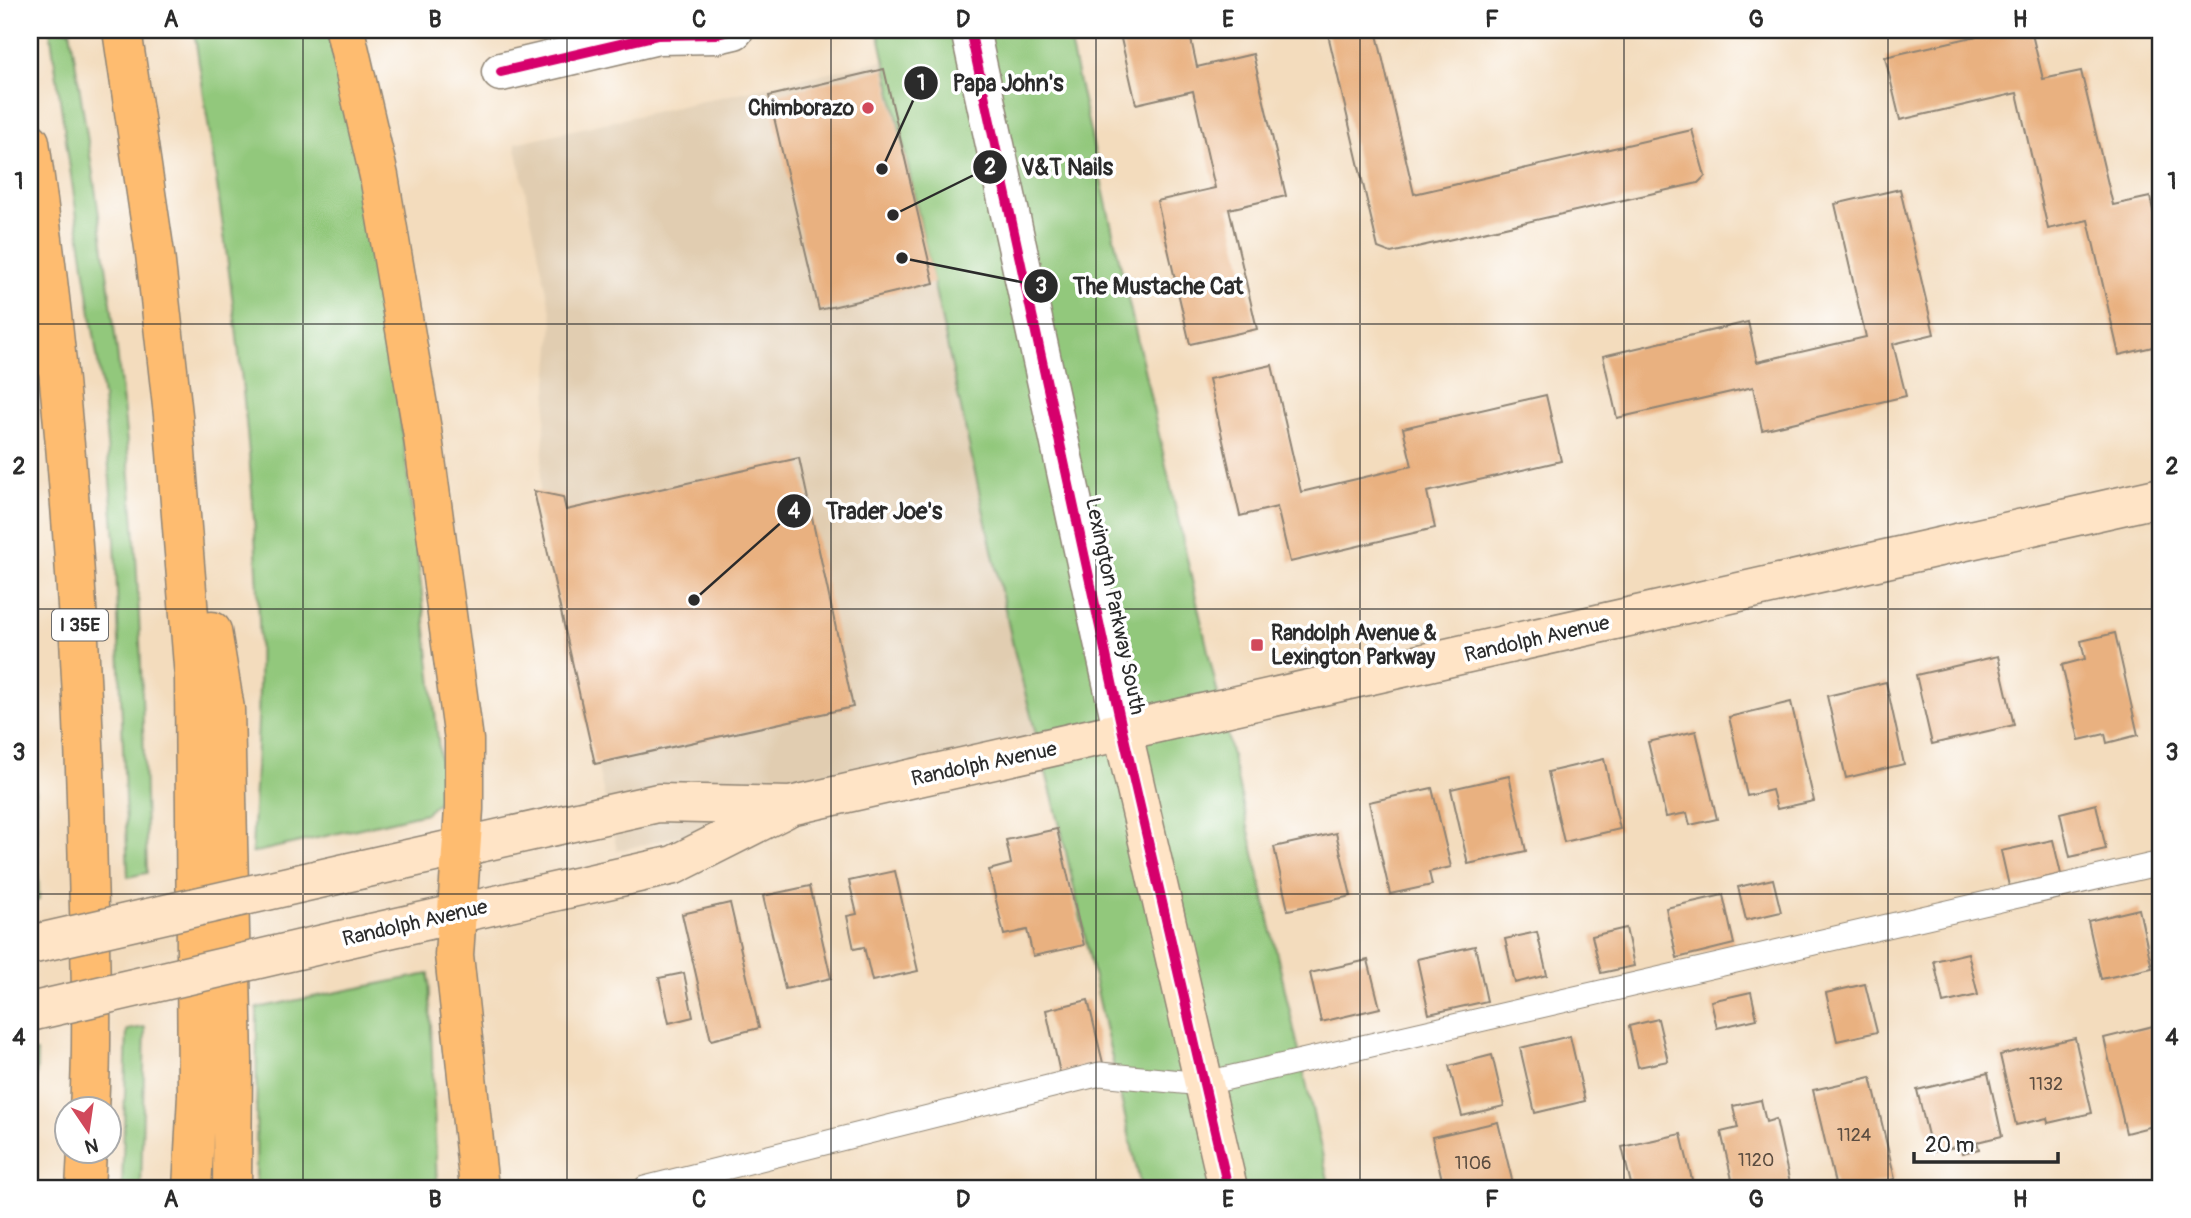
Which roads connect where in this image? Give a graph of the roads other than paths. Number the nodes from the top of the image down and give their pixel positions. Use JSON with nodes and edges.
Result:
{"nodes":[{"id":1,"x":122,"y":30,"type":"edge"},
{"id":2,"x":345,"y":30,"type":"edge"},
{"id":3,"x":734,"y":30,"type":"edge"},
{"id":4,"x":970,"y":30,"type":"edge"},
{"id":5,"x":501,"y":72,"type":"dead end"},
{"id":6,"x":30,"y":142,"type":"edge"},
{"id":7,"x":173,"y":415,"type":"junction"},
{"id":8,"x":2161,"y":497,"type":"edge"},
{"id":9,"x":1123,"y":733,"type":"junction"},
{"id":10,"x":790,"y":806,"type":"junction"},
{"id":11,"x":462,"y":846,"type":"junction"},
{"id":12,"x":2161,"y":863,"type":"edge"},
{"id":13,"x":457,"y":914,"type":"junction"},
{"id":14,"x":30,"y":944,"type":"edge"},
{"id":15,"x":30,"y":1012,"type":"edge"},
{"id":16,"x":1202,"y":1083,"type":"junction"},
{"id":17,"x":89,"y":1096,"type":"edge"},
{"id":18,"x":86,"y":1166,"type":"edge"},
{"id":19,"x":85,"y":1188,"type":"edge"},
{"id":20,"x":192,"y":1188,"type":"edge"},
{"id":21,"x":232,"y":1188,"type":"edge"},
{"id":22,"x":479,"y":1188,"type":"edge"},
{"id":23,"x":645,"y":1188,"type":"edge"},
{"id":24,"x":1228,"y":1188,"type":"edge"}],
"edges":[{"from":1,"to":7,"type":"highway"},
{"from":2,"to":11,"type":"highway"},
{"from":3,"to":5,"type":"street"},
{"from":4,"to":9,"type":"street","name":"Lexington Parkway South"},
{"from":6,"to":17,"type":"highway","number":"I 35E"},
{"from":7,"to":20,"type":"highway"},
{"from":7,"to":21,"type":"highway"},
{"from":8,"to":9,"type":"main road","name":"Randolph Avenue"},
{"from":9,"to":10,"type":"main road","name":"Randolph Avenue"},
{"from":9,"to":16,"type":"main road","name":"Lexington Parkway South"},
{"from":10,"to":11,"type":"main road","name":"Randolph Avenue"},
{"from":10,"to":13,"type":"main road","name":"Randolph Avenue"},
{"from":11,"to":13,"type":"highway"},
{"from":11,"to":14,"type":"main road","name":"Randolph Avenue","bridge":true},
{"from":12,"to":16,"type":"lane"},
{"from":13,"to":15,"type":"main road","name":"Randolph Avenue","bridge":true},
{"from":13,"to":22,"type":"highway"},
{"from":16,"to":23,"type":"lane"},
{"from":16,"to":24,"type":"main road","name":"Lexington Parkway South"},
{"from":18,"to":19,"type":"highway"}]}
